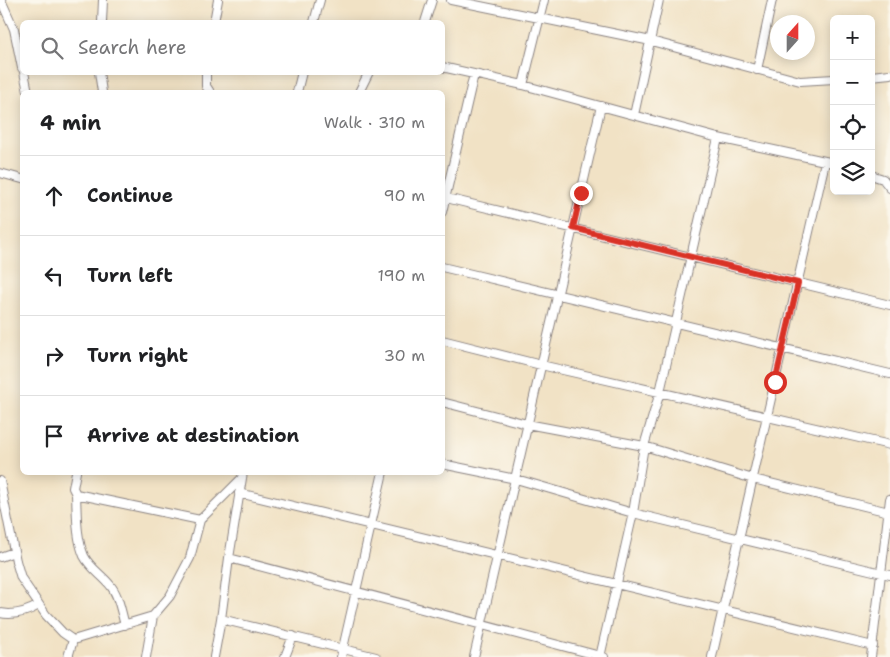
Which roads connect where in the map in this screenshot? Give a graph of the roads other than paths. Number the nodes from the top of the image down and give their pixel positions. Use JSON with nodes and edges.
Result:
{"nodes":[{"id":1,"x":1,"y":0,"type":"edge"},
{"id":2,"x":103,"y":0,"type":"edge"},
{"id":3,"x":218,"y":0,"type":"edge"},
{"id":4,"x":320,"y":0,"type":"edge"},
{"id":5,"x":432,"y":0,"type":"edge"},
{"id":6,"x":450,"y":0,"type":"edge"},
{"id":7,"x":544,"y":0,"type":"edge"},
{"id":8,"x":659,"y":0,"type":"edge"},
{"id":9,"x":772,"y":0,"type":"edge"},
{"id":10,"x":540,"y":17,"type":"junction"},
{"id":11,"x":102,"y":20,"type":"edge"},
{"id":12,"x":214,"y":20,"type":"edge"},
{"id":13,"x":315,"y":20,"type":"edge"},
{"id":14,"x":427,"y":20,"type":"edge"},
{"id":15,"x":651,"y":41,"type":"junction"},
{"id":16,"x":20,"y":48,"type":"edge"},
{"id":17,"x":445,"y":68,"type":"edge"},
{"id":18,"x":757,"y":70,"type":"junction"},
{"id":19,"x":474,"y":74,"type":"junction"},
{"id":20,"x":890,"y":74,"type":"edge"},
{"id":21,"x":25,"y":75,"type":"edge"},
{"id":22,"x":99,"y":75,"type":"edge"},
{"id":23,"x":206,"y":75,"type":"edge"},
{"id":24,"x":301,"y":75,"type":"edge"},
{"id":25,"x":368,"y":75,"type":"edge"},
{"id":26,"x":875,"y":76,"type":"edge"},
{"id":27,"x":830,"y":79,"type":"edge"},
{"id":28,"x":524,"y":85,"type":"junction"},
{"id":29,"x":28,"y":90,"type":"edge"},
{"id":30,"x":102,"y":90,"type":"edge"},
{"id":31,"x":209,"y":90,"type":"edge"},
{"id":32,"x":298,"y":90,"type":"edge"},
{"id":33,"x":360,"y":90,"type":"edge"},
{"id":34,"x":601,"y":106,"type":"junction"},
{"id":35,"x":634,"y":114,"type":"junction"},
{"id":36,"x":718,"y":138,"type":"junction"},
{"id":37,"x":830,"y":162,"type":"edge"},
{"id":38,"x":0,"y":173,"type":"edge"},
{"id":39,"x":875,"y":176,"type":"edge"},
{"id":40,"x":20,"y":177,"type":"edge"},
{"id":41,"x":889,"y":185,"type":"edge"},
{"id":42,"x":445,"y":193,"type":"edge"},
{"id":43,"x":445,"y":197,"type":"edge"},
{"id":44,"x":573,"y":228,"type":"junction"},
{"id":45,"x":691,"y":257,"type":"junction"},
{"id":46,"x":445,"y":268,"type":"edge"},
{"id":47,"x":798,"y":283,"type":"junction"},
{"id":48,"x":557,"y":294,"type":"junction"},
{"id":49,"x":890,"y":305,"type":"edge"},
{"id":50,"x":676,"y":323,"type":"junction"},
{"id":51,"x":445,"y":341,"type":"edge"},
{"id":52,"x":783,"y":348,"type":"junction"},
{"id":53,"x":541,"y":365,"type":"junction"},
{"id":54,"x":890,"y":374,"type":"edge"},
{"id":55,"x":660,"y":392,"type":"junction"},
{"id":56,"x":445,"y":403,"type":"edge"},
{"id":57,"x":768,"y":416,"type":"junction"},
{"id":58,"x":527,"y":424,"type":"junction"},
{"id":59,"x":890,"y":445,"type":"edge"},
{"id":60,"x":644,"y":446,"type":"junction"},
{"id":61,"x":445,"y":465,"type":"edge"},
{"id":62,"x":75,"y":475,"type":"edge"},
{"id":63,"x":242,"y":475,"type":"edge"},
{"id":64,"x":382,"y":475,"type":"edge"},
{"id":65,"x":516,"y":479,"type":"junction"},
{"id":66,"x":753,"y":479,"type":"junction"},
{"id":67,"x":0,"y":481,"type":"edge"},
{"id":68,"x":1,"y":490,"type":"edge"},
{"id":69,"x":240,"y":493,"type":"junction"},
{"id":70,"x":76,"y":494,"type":"junction"},
{"id":71,"x":890,"y":499,"type":"edge"},
{"id":72,"x":633,"y":512,"type":"junction"},
{"id":73,"x":889,"y":512,"type":"edge"},
{"id":74,"x":200,"y":520,"type":"junction"},
{"id":75,"x":371,"y":525,"type":"junction"},
{"id":76,"x":739,"y":539,"type":"junction"},
{"id":77,"x":888,"y":539,"type":"edge"},
{"id":78,"x":14,"y":552,"type":"junction"},
{"id":79,"x":497,"y":556,"type":"junction"},
{"id":80,"x":0,"y":557,"type":"edge"},
{"id":81,"x":229,"y":558,"type":"junction"},
{"id":82,"x":881,"y":574,"type":"junction"},
{"id":83,"x":890,"y":574,"type":"edge"},
{"id":84,"x":617,"y":584,"type":"junction"},
{"id":85,"x":356,"y":592,"type":"junction"},
{"id":86,"x":39,"y":605,"type":"junction"},
{"id":87,"x":723,"y":610,"type":"junction"},
{"id":88,"x":0,"y":613,"type":"edge"},
{"id":89,"x":154,"y":616,"type":"junction"},
{"id":90,"x":221,"y":619,"type":"junction"},
{"id":91,"x":481,"y":624,"type":"junction"},
{"id":92,"x":125,"y":625,"type":"junction"},
{"id":93,"x":292,"y":636,"type":"junction"},
{"id":94,"x":73,"y":640,"type":"junction"},
{"id":95,"x":873,"y":646,"type":"junction"},
{"id":96,"x":342,"y":653,"type":"edge"},
{"id":97,"x":68,"y":657,"type":"edge"},
{"id":98,"x":146,"y":657,"type":"edge"},
{"id":99,"x":214,"y":657,"type":"edge"},
{"id":100,"x":285,"y":657,"type":"edge"},
{"id":101,"x":376,"y":657,"type":"edge"},
{"id":102,"x":474,"y":657,"type":"edge"},
{"id":103,"x":602,"y":657,"type":"edge"},
{"id":104,"x":712,"y":657,"type":"edge"},
{"id":105,"x":872,"y":657,"type":"edge"}],
"edges":[{"from":1,"to":16,"type":"street"},
{"from":2,"to":11,"type":"street"},
{"from":3,"to":12,"type":"street"},
{"from":4,"to":13,"type":"street"},
{"from":5,"to":14,"type":"street"},
{"from":6,"to":10,"type":"street"},
{"from":7,"to":10,"type":"street"},
{"from":8,"to":15,"type":"street"},
{"from":9,"to":18,"type":"street"},
{"from":10,"to":15,"type":"street"},
{"from":10,"to":28,"type":"street"},
{"from":15,"to":18,"type":"street"},
{"from":15,"to":35,"type":"street"},
{"from":17,"to":19,"type":"street"},
{"from":18,"to":27,"type":"street"},
{"from":19,"to":28,"type":"street"},
{"from":19,"to":42,"type":"street"},
{"from":20,"to":26,"type":"street"},
{"from":21,"to":29,"type":"street"},
{"from":22,"to":30,"type":"street"},
{"from":23,"to":31,"type":"street"},
{"from":24,"to":32,"type":"street"},
{"from":25,"to":33,"type":"street"},
{"from":28,"to":34,"type":"street"},
{"from":34,"to":35,"type":"street"},
{"from":34,"to":44,"type":"street"},
{"from":35,"to":36,"type":"street"},
{"from":36,"to":37,"type":"street"},
{"from":36,"to":45,"type":"street"},
{"from":37,"to":47,"type":"street"},
{"from":38,"to":40,"type":"street"},
{"from":39,"to":41,"type":"street"},
{"from":43,"to":44,"type":"street"},
{"from":44,"to":45,"type":"street"},
{"from":44,"to":48,"type":"street"},
{"from":45,"to":47,"type":"street"},
{"from":45,"to":50,"type":"street"},
{"from":46,"to":48,"type":"street"},
{"from":47,"to":49,"type":"street"},
{"from":47,"to":52,"type":"street"},
{"from":48,"to":50,"type":"street"},
{"from":48,"to":53,"type":"street"},
{"from":50,"to":52,"type":"street"},
{"from":50,"to":55,"type":"street"},
{"from":51,"to":53,"type":"street"},
{"from":52,"to":54,"type":"street"},
{"from":52,"to":57,"type":"street"},
{"from":53,"to":55,"type":"street"},
{"from":53,"to":58,"type":"street"},
{"from":55,"to":57,"type":"street"},
{"from":55,"to":60,"type":"street"},
{"from":56,"to":58,"type":"street"},
{"from":57,"to":59,"type":"street"},
{"from":57,"to":66,"type":"street"},
{"from":58,"to":60,"type":"street"},
{"from":58,"to":65,"type":"street"},
{"from":60,"to":66,"type":"street"},
{"from":60,"to":72,"type":"street"},
{"from":61,"to":65,"type":"street"},
{"from":62,"to":70,"type":"street"},
{"from":63,"to":69,"type":"street"},
{"from":63,"to":74,"type":"street"},
{"from":64,"to":75,"type":"street"},
{"from":65,"to":72,"type":"street"},
{"from":65,"to":79,"type":"street"},
{"from":66,"to":73,"type":"street"},
{"from":66,"to":76,"type":"street"},
{"from":67,"to":68,"type":"street"},
{"from":68,"to":78,"type":"street"},
{"from":69,"to":75,"type":"street"},
{"from":69,"to":81,"type":"street"},
{"from":70,"to":74,"type":"street"},
{"from":70,"to":92,"type":"street"},
{"from":71,"to":73,"type":"street"},
{"from":72,"to":76,"type":"street"},
{"from":72,"to":84,"type":"street"},
{"from":73,"to":77,"type":"street"},
{"from":74,"to":89,"type":"street"},
{"from":75,"to":79,"type":"street"},
{"from":75,"to":85,"type":"street"},
{"from":76,"to":82,"type":"street"},
{"from":76,"to":87,"type":"street"},
{"from":77,"to":82,"type":"street"},
{"from":78,"to":80,"type":"street"},
{"from":78,"to":86,"type":"street"},
{"from":79,"to":84,"type":"street"},
{"from":79,"to":91,"type":"street"},
{"from":81,"to":85,"type":"street"},
{"from":81,"to":90,"type":"street"},
{"from":82,"to":83,"type":"street"},
{"from":82,"to":95,"type":"street"},
{"from":84,"to":87,"type":"street"},
{"from":84,"to":103,"type":"street"},
{"from":85,"to":91,"type":"street"},
{"from":85,"to":96,"type":"street"},
{"from":86,"to":88,"type":"street"},
{"from":86,"to":94,"type":"street"},
{"from":87,"to":95,"type":"street"},
{"from":87,"to":104,"type":"street"},
{"from":89,"to":92,"type":"street"},
{"from":89,"to":98,"type":"street"},
{"from":90,"to":93,"type":"street"},
{"from":90,"to":99,"type":"street"},
{"from":91,"to":102,"type":"street"},
{"from":91,"to":103,"type":"street"},
{"from":92,"to":94,"type":"street"},
{"from":93,"to":96,"type":"street"},
{"from":93,"to":100,"type":"street"},
{"from":94,"to":97,"type":"street"},
{"from":95,"to":105,"type":"street"},
{"from":96,"to":101,"type":"street"}]}
